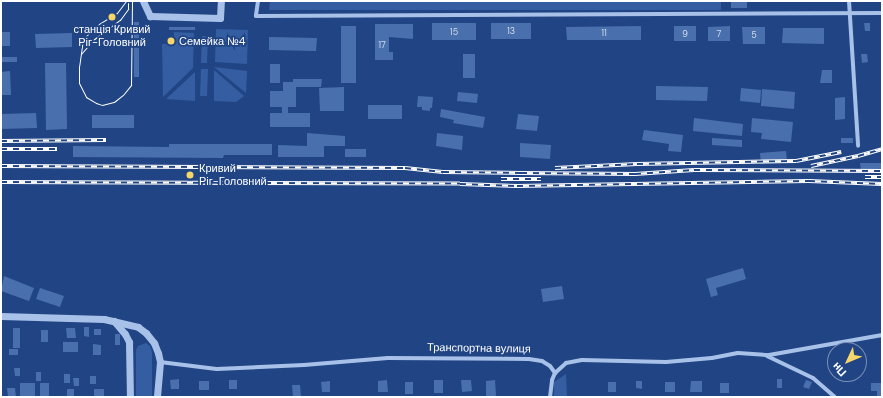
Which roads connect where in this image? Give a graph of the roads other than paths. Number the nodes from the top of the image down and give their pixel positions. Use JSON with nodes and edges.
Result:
{"nodes":[{"id":1,"x":143,"y":1,"type":"edge"},
{"id":2,"x":221,"y":1,"type":"edge"},
{"id":3,"x":258,"y":1,"type":"edge"},
{"id":4,"x":849,"y":1,"type":"edge"},
{"id":5,"x":849,"y":13,"type":"junction"},
{"id":6,"x":882,"y":13,"type":"edge"},
{"id":7,"x":858,"y":146,"type":"dead end"},
{"id":8,"x":1,"y":316,"type":"edge"},
{"id":9,"x":114,"y":321,"type":"junction"},
{"id":10,"x":882,"y":335,"type":"edge"},
{"id":11,"x":763,"y":354,"type":"junction"},
{"id":12,"x":160,"y":362,"type":"junction"},
{"id":13,"x":555,"y":373,"type":"junction"},
{"id":14,"x":130,"y":397,"type":"edge"},
{"id":15,"x":157,"y":397,"type":"edge"},
{"id":16,"x":550,"y":397,"type":"edge"},
{"id":17,"x":834,"y":397,"type":"edge"}],
"edges":[{"from":1,"to":2,"type":"street"},
{"from":3,"to":5,"type":"street"},
{"from":4,"to":5,"type":"street"},
{"from":5,"to":6,"type":"street"},
{"from":5,"to":7,"type":"street"},
{"from":8,"to":9,"type":"street"},
{"from":9,"to":12,"type":"street"},
{"from":9,"to":14,"type":"street"},
{"from":10,"to":11,"type":"street"},
{"from":11,"to":13,"type":"street"},
{"from":11,"to":17,"type":"street"},
{"from":12,"to":13,"type":"street","name":"Транспортна вулиця"},
{"from":12,"to":15,"type":"street"},
{"from":13,"to":16,"type":"street"}]}
